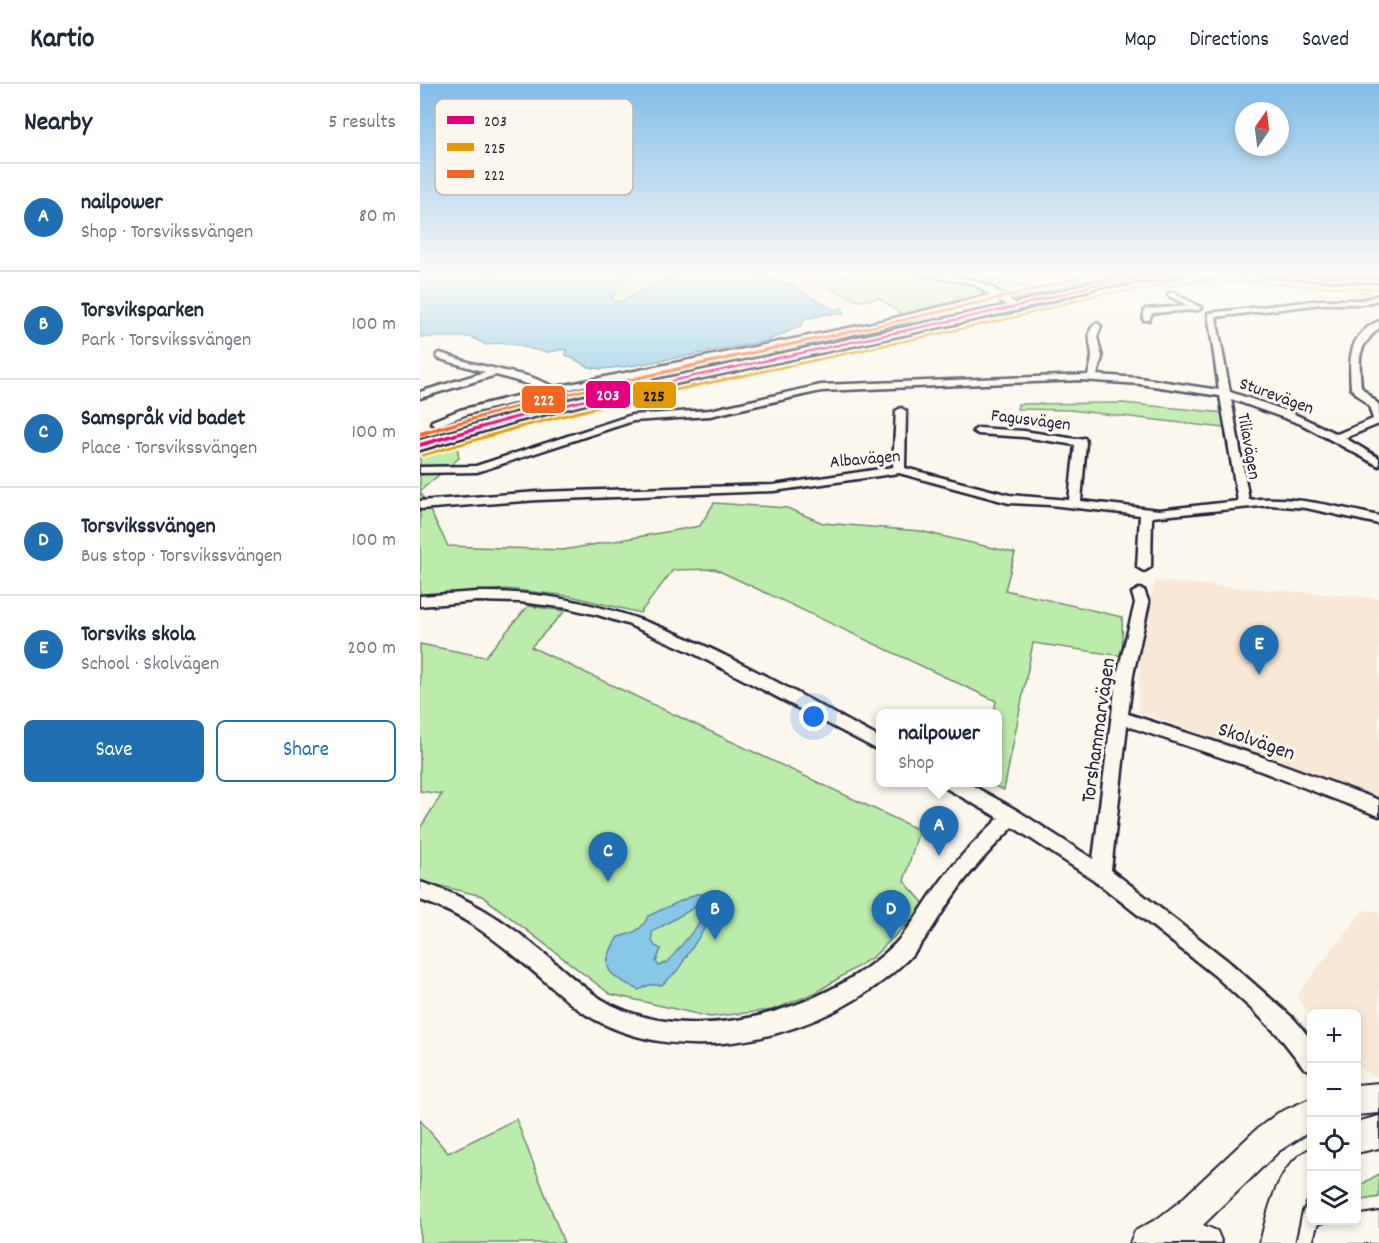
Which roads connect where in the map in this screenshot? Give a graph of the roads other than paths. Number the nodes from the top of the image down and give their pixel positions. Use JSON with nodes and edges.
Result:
{"nodes":[{"id":1,"x":864,"y":328,"type":"edge"},
{"id":2,"x":918,"y":328,"type":"edge"},
{"id":3,"x":1095,"y":328,"type":"edge"},
{"id":4,"x":1213,"y":328,"type":"edge"},
{"id":5,"x":1374,"y":328,"type":"edge"},
{"id":6,"x":440,"y":356,"type":"dead end"},
{"id":7,"x":494,"y":373,"type":"junction"},
{"id":8,"x":1092,"y":378,"type":"junction"},
{"id":9,"x":554,"y":390,"type":"junction"},
{"id":10,"x":1225,"y":394,"type":"junction"},
{"id":11,"x":420,"y":395,"type":"edge"},
{"id":12,"x":901,"y":411,"type":"dead end"},
{"id":13,"x":1379,"y":420,"type":"edge"},
{"id":14,"x":436,"y":423,"type":"dead end"},
{"id":15,"x":978,"y":431,"type":"dead end"},
{"id":16,"x":1339,"y":437,"type":"junction"},
{"id":17,"x":420,"y":445,"type":"edge"},
{"id":18,"x":1379,"y":463,"type":"edge"},
{"id":19,"x":420,"y":470,"type":"edge"},
{"id":20,"x":899,"y":470,"type":"junction"},
{"id":21,"x":1075,"y":503,"type":"junction"},
{"id":22,"x":1244,"y":503,"type":"junction"},
{"id":23,"x":420,"y":506,"type":"edge"},
{"id":24,"x":1146,"y":513,"type":"junction"},
{"id":25,"x":1379,"y":520,"type":"edge"},
{"id":26,"x":1144,"y":567,"type":"dead end"},
{"id":27,"x":1139,"y":593,"type":"dead end"},
{"id":28,"x":420,"y":601,"type":"edge"},
{"id":29,"x":1119,"y":717,"type":"junction"},
{"id":30,"x":876,"y":743,"type":"edge"},
{"id":31,"x":958,"y":787,"type":"edge"},
{"id":32,"x":1379,"y":808,"type":"edge"},
{"id":33,"x":1012,"y":816,"type":"junction"},
{"id":34,"x":1101,"y":874,"type":"junction"},
{"id":35,"x":420,"y":891,"type":"edge"},
{"id":36,"x":1307,"y":1055,"type":"edge"},
{"id":37,"x":1379,"y":1098,"type":"edge"},
{"id":38,"x":1361,"y":1100,"type":"edge"},
{"id":39,"x":1307,"y":1114,"type":"edge"},
{"id":40,"x":1307,"y":1169,"type":"edge"},
{"id":41,"x":1279,"y":1232,"type":"edge"},
{"id":42,"x":1379,"y":1233,"type":"edge"},
{"id":43,"x":1157,"y":1239,"type":"edge"},
{"id":44,"x":1334,"y":1241,"type":"dead end"},
{"id":45,"x":1205,"y":1243,"type":"edge"}],
"edges":[{"from":1,"to":9,"type":"street"},
{"from":2,"to":17,"type":"main road"},
{"from":3,"to":8,"type":"street"},
{"from":4,"to":10,"type":"street","name":"Sturevägen"},
{"from":5,"to":13,"type":"street"},
{"from":6,"to":7,"type":"street"},
{"from":7,"to":9,"type":"street"},
{"from":7,"to":11,"type":"street"},
{"from":8,"to":10,"type":"street"},
{"from":8,"to":19,"type":"street"},
{"from":9,"to":14,"type":"street"},
{"from":10,"to":16,"type":"street","name":"Sturevägen"},
{"from":10,"to":22,"type":"street","name":"Tiliavägen"},
{"from":12,"to":20,"type":"street"},
{"from":13,"to":16,"type":"street"},
{"from":15,"to":21,"type":"street","name":"Fagusvägen"},
{"from":16,"to":18,"type":"street","name":"Sturevägen"},
{"from":20,"to":21,"type":"street","name":"Albavägen"},
{"from":20,"to":23,"type":"street","name":"Albavägen"},
{"from":21,"to":24,"type":"street","name":"Albavägen"},
{"from":22,"to":24,"type":"street","name":"Albavägen"},
{"from":22,"to":25,"type":"street","name":"Albavägen"},
{"from":24,"to":26,"type":"street"},
{"from":27,"to":29,"type":"street","name":"Torshammarvägen"},
{"from":28,"to":30,"type":"street"},
{"from":29,"to":32,"type":"street","name":"Skolvägen"},
{"from":29,"to":34,"type":"street","name":"Torshammarvägen"},
{"from":31,"to":33,"type":"street"},
{"from":33,"to":34,"type":"street"},
{"from":33,"to":35,"type":"street"},
{"from":34,"to":36,"type":"street"},
{"from":37,"to":38,"type":"street"},
{"from":39,"to":43,"type":"street"},
{"from":40,"to":41,"type":"street"},
{"from":42,"to":44,"type":"main road"},
{"from":43,"to":45,"type":"street"}]}
